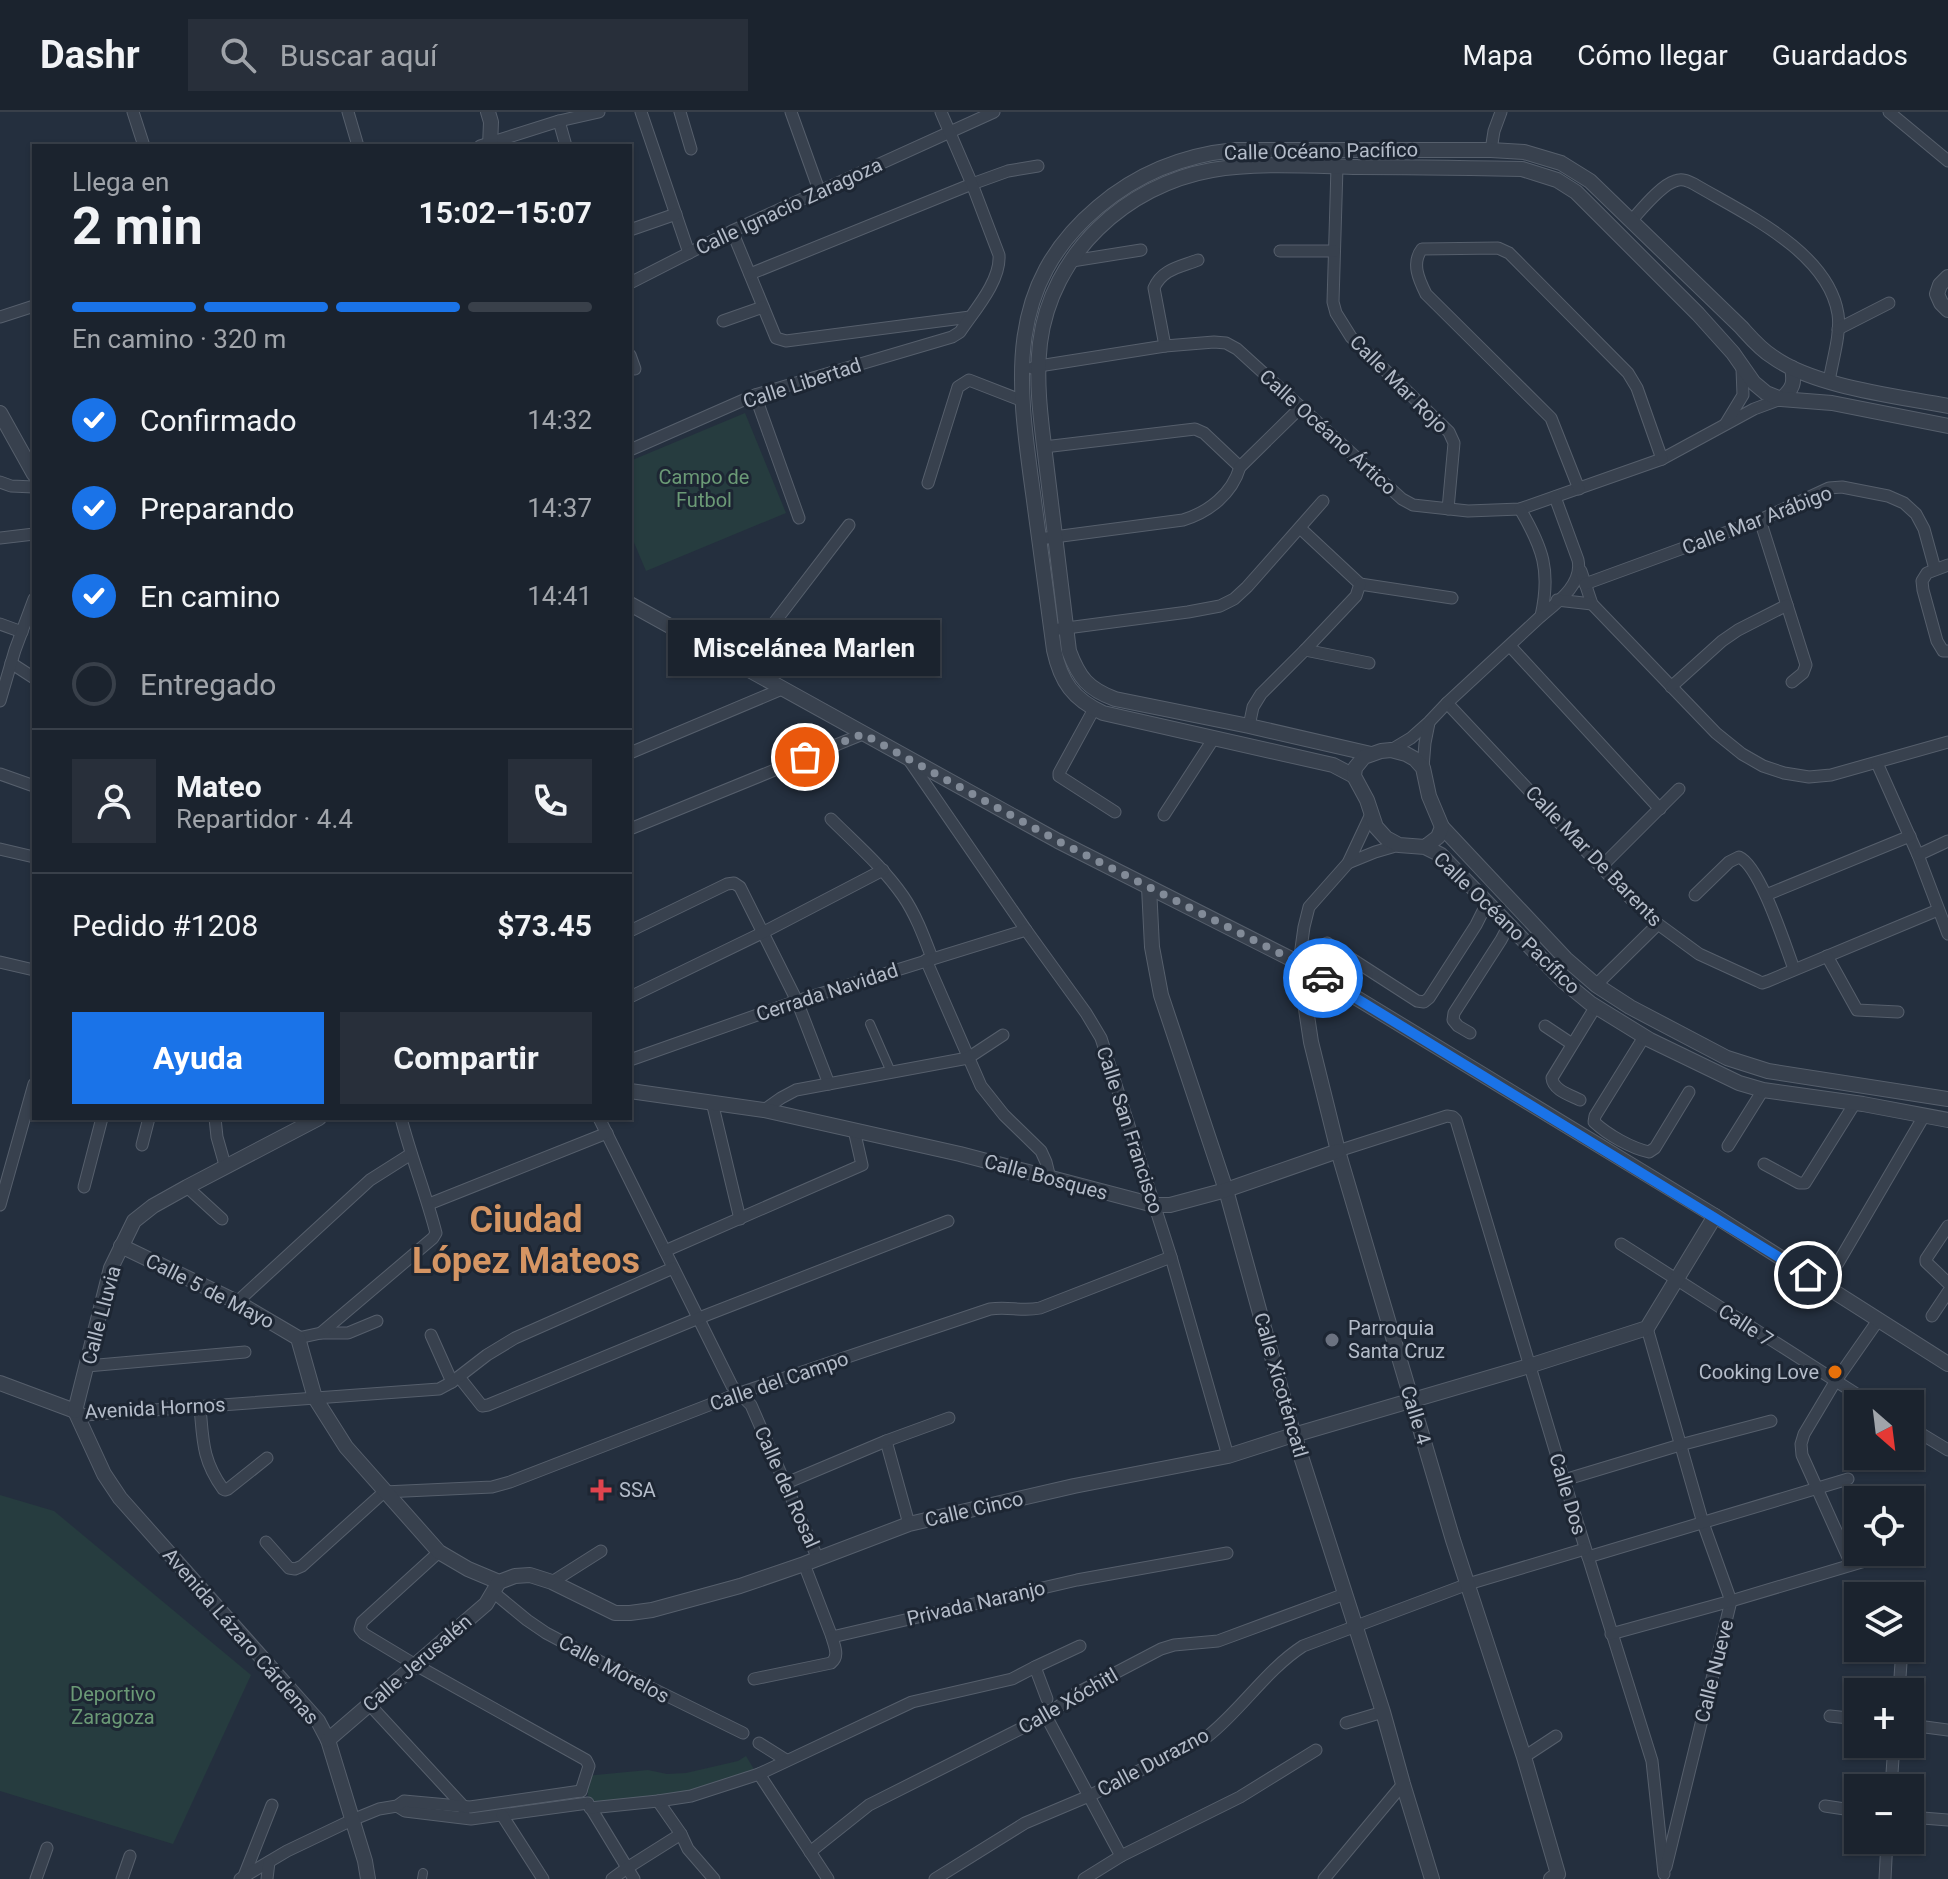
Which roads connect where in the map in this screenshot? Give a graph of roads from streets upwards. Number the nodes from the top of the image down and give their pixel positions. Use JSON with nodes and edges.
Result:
{"nodes":[{"id":1,"x":133,"y":112,"type":"edge"},
{"id":2,"x":348,"y":112,"type":"edge"},
{"id":3,"x":488,"y":112,"type":"edge"},
{"id":4,"x":599,"y":112,"type":"edge"},
{"id":5,"x":641,"y":112,"type":"edge"},
{"id":6,"x":680,"y":112,"type":"edge"},
{"id":7,"x":791,"y":112,"type":"edge"},
{"id":8,"x":941,"y":112,"type":"edge"},
{"id":9,"x":994,"y":112,"type":"edge"},
{"id":10,"x":1501,"y":112,"type":"edge"},
{"id":11,"x":1889,"y":112,"type":"edge"},
{"id":12,"x":559,"y":121,"type":"junction"},
{"id":13,"x":950,"y":131,"type":"junction"},
{"id":14,"x":143,"y":144,"type":"edge"},
{"id":15,"x":357,"y":144,"type":"edge"},
{"id":16,"x":487,"y":144,"type":"edge"},
{"id":17,"x":490,"y":144,"type":"edge"},
{"id":18,"x":565,"y":144,"type":"edge"},
{"id":19,"x":691,"y":149,"type":"dead end"},
{"id":20,"x":1491,"y":150,"type":"junction"},
{"id":21,"x":1948,"y":161,"type":"edge"},
{"id":22,"x":1038,"y":166,"type":"dead end"},
{"id":23,"x":1337,"y":167,"type":"junction"},
{"id":24,"x":972,"y":184,"type":"junction"},
{"id":25,"x":819,"y":190,"type":"junction"},
{"id":26,"x":676,"y":214,"type":"junction"},
{"id":27,"x":1631,"y":221,"type":"junction"},
{"id":28,"x":632,"y":229,"type":"edge"},
{"id":29,"x":732,"y":231,"type":"junction"},
{"id":30,"x":1141,"y":250,"type":"dead end"},
{"id":31,"x":1280,"y":251,"type":"dead end"},
{"id":32,"x":1334,"y":251,"type":"junction"},
{"id":33,"x":689,"y":253,"type":"junction"},
{"id":34,"x":1198,"y":260,"type":"dead end"},
{"id":35,"x":1072,"y":261,"type":"junction"},
{"id":36,"x":750,"y":274,"type":"junction"},
{"id":37,"x":1948,"y":277,"type":"edge"},
{"id":38,"x":632,"y":282,"type":"edge"},
{"id":39,"x":1889,"y":303,"type":"dead end"},
{"id":40,"x":32,"y":307,"type":"edge"},
{"id":41,"x":763,"y":307,"type":"junction"},
{"id":42,"x":1948,"y":310,"type":"edge"},
{"id":43,"x":0,"y":317,"type":"edge"},
{"id":44,"x":970,"y":317,"type":"junction"},
{"id":45,"x":723,"y":321,"type":"dead end"},
{"id":46,"x":1838,"y":329,"type":"junction"},
{"id":47,"x":1165,"y":346,"type":"junction"},
{"id":48,"x":1759,"y":346,"type":"junction"},
{"id":49,"x":632,"y":361,"type":"edge"},
{"id":50,"x":1741,"y":364,"type":"junction"},
{"id":51,"x":1039,"y":366,"type":"junction"},
{"id":52,"x":1792,"y":368,"type":"junction"},
{"id":53,"x":635,"y":369,"type":"dead end"},
{"id":54,"x":1021,"y":373,"type":"junction"},
{"id":55,"x":1829,"y":382,"type":"junction"},
{"id":56,"x":755,"y":395,"type":"junction"},
{"id":57,"x":1781,"y":399,"type":"junction"},
{"id":58,"x":1023,"y":401,"type":"junction"},
{"id":59,"x":1948,"y":406,"type":"edge"},
{"id":60,"x":1300,"y":408,"type":"junction"},
{"id":61,"x":0,"y":413,"type":"edge"},
{"id":62,"x":1948,"y":426,"type":"edge"},
{"id":63,"x":1724,"y":427,"type":"junction"},
{"id":64,"x":1044,"y":447,"type":"junction"},
{"id":65,"x":632,"y":449,"type":"edge"},
{"id":66,"x":1662,"y":459,"type":"junction"},
{"id":67,"x":1240,"y":467,"type":"junction"},
{"id":68,"x":32,"y":470,"type":"edge"},
{"id":69,"x":0,"y":482,"type":"edge"},
{"id":70,"x":928,"y":483,"type":"dead end"},
{"id":71,"x":32,"y":487,"type":"edge"},
{"id":72,"x":1579,"y":489,"type":"junction"},
{"id":73,"x":1555,"y":497,"type":"junction"},
{"id":74,"x":1323,"y":501,"type":"dead end"},
{"id":75,"x":1448,"y":509,"type":"junction"},
{"id":76,"x":1520,"y":509,"type":"junction"},
{"id":77,"x":799,"y":518,"type":"dead end"},
{"id":78,"x":1760,"y":520,"type":"junction"},
{"id":79,"x":849,"y":525,"type":"dead end"},
{"id":80,"x":1300,"y":528,"type":"junction"},
{"id":81,"x":32,"y":534,"type":"edge"},
{"id":82,"x":1055,"y":537,"type":"junction"},
{"id":83,"x":0,"y":538,"type":"edge"},
{"id":84,"x":1039,"y":539,"type":"junction"},
{"id":85,"x":1948,"y":565,"type":"edge"},
{"id":86,"x":1935,"y":569,"type":"junction"},
{"id":87,"x":1581,"y":571,"type":"junction"},
{"id":88,"x":1360,"y":584,"type":"junction"},
{"id":89,"x":1585,"y":584,"type":"junction"},
{"id":90,"x":1545,"y":596,"type":"junction"},
{"id":91,"x":1452,"y":598,"type":"dead end"},
{"id":92,"x":1559,"y":601,"type":"junction"},
{"id":93,"x":1592,"y":604,"type":"junction"},
{"id":94,"x":632,"y":605,"type":"edge"},
{"id":95,"x":1787,"y":605,"type":"junction"},
{"id":96,"x":32,"y":606,"type":"edge"},
{"id":97,"x":1541,"y":616,"type":"junction"},
{"id":98,"x":0,"y":624,"type":"edge"},
{"id":99,"x":1059,"y":629,"type":"junction"},
{"id":100,"x":22,"y":640,"type":"edge"},
{"id":101,"x":1510,"y":646,"type":"junction"},
{"id":102,"x":1305,"y":650,"type":"junction"},
{"id":103,"x":0,"y":651,"type":"edge"},
{"id":104,"x":1948,"y":651,"type":"edge"},
{"id":105,"x":11,"y":663,"type":"junction"},
{"id":106,"x":1369,"y":663,"type":"dead end"},
{"id":107,"x":741,"y":666,"type":"junction"},
{"id":108,"x":32,"y":677,"type":"edge"},
{"id":109,"x":1792,"y":682,"type":"dead end"},
{"id":110,"x":1671,"y":687,"type":"junction"},
{"id":111,"x":782,"y":689,"type":"junction"},
{"id":112,"x":0,"y":701,"type":"edge"},
{"id":113,"x":1447,"y":703,"type":"junction"},
{"id":114,"x":1094,"y":709,"type":"junction"},
{"id":115,"x":1203,"y":717,"type":"junction"},
{"id":116,"x":1429,"y":722,"type":"junction"},
{"id":117,"x":1249,"y":726,"type":"junction"},
{"id":118,"x":863,"y":734,"type":"junction"},
{"id":119,"x":1206,"y":736,"type":"junction"},
{"id":120,"x":1948,"y":742,"type":"edge"},
{"id":121,"x":1391,"y":750,"type":"junction"},
{"id":122,"x":632,"y":752,"type":"edge"},
{"id":123,"x":1371,"y":754,"type":"junction"},
{"id":124,"x":907,"y":758,"type":"junction"},
{"id":125,"x":1877,"y":763,"type":"junction"},
{"id":126,"x":1423,"y":768,"type":"junction"},
{"id":127,"x":0,"y":774,"type":"edge"},
{"id":128,"x":1354,"y":776,"type":"junction"},
{"id":129,"x":32,"y":785,"type":"edge"},
{"id":130,"x":1679,"y":789,"type":"dead end"},
{"id":131,"x":1660,"y":809,"type":"junction"},
{"id":132,"x":1115,"y":812,"type":"dead end"},
{"id":133,"x":1371,"y":814,"type":"junction"},
{"id":134,"x":1164,"y":815,"type":"dead end"},
{"id":135,"x":831,"y":819,"type":"dead end"},
{"id":136,"x":1442,"y":827,"type":"junction"},
{"id":137,"x":632,"y":828,"type":"edge"},
{"id":138,"x":1910,"y":836,"type":"junction"},
{"id":139,"x":1948,"y":841,"type":"edge"},
{"id":140,"x":1399,"y":845,"type":"junction"},
{"id":141,"x":1425,"y":847,"type":"junction"},
{"id":142,"x":0,"y":849,"type":"edge"},
{"id":143,"x":1918,"y":855,"type":"junction"},
{"id":144,"x":32,"y":857,"type":"edge"},
{"id":145,"x":1348,"y":863,"type":"junction"},
{"id":146,"x":1602,"y":866,"type":"junction"},
{"id":147,"x":883,"y":870,"type":"junction"},
{"id":148,"x":1149,"y":887,"type":"junction"},
{"id":149,"x":1695,"y":895,"type":"dead end"},
{"id":150,"x":1766,"y":895,"type":"junction"},
{"id":151,"x":1487,"y":903,"type":"junction"},
{"id":152,"x":1938,"y":910,"type":"junction"},
{"id":153,"x":1658,"y":924,"type":"junction"},
{"id":154,"x":1509,"y":925,"type":"junction"},
{"id":155,"x":1947,"y":929,"type":"edge"},
{"id":156,"x":632,"y":930,"type":"edge"},
{"id":157,"x":1026,"y":930,"type":"junction"},
{"id":158,"x":764,"y":932,"type":"junction"},
{"id":159,"x":1327,"y":943,"type":"dead end"},
{"id":160,"x":1827,"y":956,"type":"junction"},
{"id":161,"x":929,"y":959,"type":"junction"},
{"id":162,"x":0,"y":962,"type":"edge"},
{"id":163,"x":1299,"y":963,"type":"junction"},
{"id":164,"x":1794,"y":969,"type":"junction"},
{"id":165,"x":32,"y":970,"type":"edge"},
{"id":166,"x":1596,"y":985,"type":"junction"},
{"id":167,"x":632,"y":996,"type":"edge"},
{"id":168,"x":797,"y":1001,"type":"junction"},
{"id":169,"x":1596,"y":1006,"type":"junction"},
{"id":170,"x":1898,"y":1012,"type":"dead end"},
{"id":171,"x":870,"y":1024,"type":"dead end"},
{"id":172,"x":1545,"y":1026,"type":"dead end"},
{"id":173,"x":1470,"y":1033,"type":"dead end"},
{"id":174,"x":1003,"y":1035,"type":"dead end"},
{"id":175,"x":1644,"y":1037,"type":"junction"},
{"id":176,"x":1572,"y":1044,"type":"junction"},
{"id":177,"x":968,"y":1058,"type":"junction"},
{"id":178,"x":1727,"y":1058,"type":"junction"},
{"id":179,"x":632,"y":1059,"type":"edge"},
{"id":180,"x":891,"y":1072,"type":"junction"},
{"id":181,"x":1722,"y":1075,"type":"junction"},
{"id":182,"x":829,"y":1084,"type":"junction"},
{"id":183,"x":1763,"y":1090,"type":"junction"},
{"id":184,"x":32,"y":1091,"type":"edge"},
{"id":185,"x":632,"y":1091,"type":"edge"},
{"id":186,"x":1689,"y":1092,"type":"dead end"},
{"id":187,"x":1948,"y":1099,"type":"edge"},
{"id":188,"x":1580,"y":1100,"type":"dead end"},
{"id":189,"x":712,"y":1102,"type":"junction"},
{"id":190,"x":1855,"y":1103,"type":"junction"},
{"id":191,"x":764,"y":1110,"type":"junction"},
{"id":192,"x":1924,"y":1116,"type":"junction"},
{"id":193,"x":1453,"y":1117,"type":"joint"},
{"id":194,"x":101,"y":1120,"type":"edge"},
{"id":195,"x":148,"y":1120,"type":"edge"},
{"id":196,"x":215,"y":1120,"type":"edge"},
{"id":197,"x":315,"y":1120,"type":"edge"},
{"id":198,"x":402,"y":1120,"type":"edge"},
{"id":199,"x":600,"y":1120,"type":"edge"},
{"id":200,"x":1948,"y":1120,"type":"edge"},
{"id":201,"x":854,"y":1130,"type":"junction"},
{"id":202,"x":607,"y":1133,"type":"junction"},
{"id":203,"x":142,"y":1145,"type":"dead end"},
{"id":204,"x":1728,"y":1146,"type":"dead end"},
{"id":205,"x":1338,"y":1151,"type":"junction"},
{"id":206,"x":411,"y":1154,"type":"junction"},
{"id":207,"x":1764,"y":1164,"type":"dead end"},
{"id":208,"x":225,"y":1165,"type":"junction"},
{"id":209,"x":1050,"y":1178,"type":"junction"},
{"id":210,"x":84,"y":1187,"type":"dead end"},
{"id":211,"x":187,"y":1187,"type":"junction"},
{"id":212,"x":1226,"y":1190,"type":"junction"},
{"id":213,"x":429,"y":1204,"type":"junction"},
{"id":214,"x":0,"y":1205,"type":"edge"},
{"id":215,"x":1154,"y":1205,"type":"junction"},
{"id":216,"x":1715,"y":1216,"type":"junction"},
{"id":217,"x":222,"y":1219,"type":"dead end"},
{"id":218,"x":740,"y":1219,"type":"junction"},
{"id":219,"x":948,"y":1221,"type":"dead end"},
{"id":220,"x":1948,"y":1226,"type":"edge"},
{"id":221,"x":1621,"y":1244,"type":"dead end"},
{"id":222,"x":121,"y":1246,"type":"junction"},
{"id":223,"x":665,"y":1251,"type":"junction"},
{"id":224,"x":1171,"y":1257,"type":"junction"},
{"id":225,"x":1838,"y":1263,"type":"dead end"},
{"id":226,"x":673,"y":1268,"type":"junction"},
{"id":227,"x":1676,"y":1280,"type":"junction"},
{"id":228,"x":1948,"y":1283,"type":"edge"},
{"id":229,"x":1948,"y":1292,"type":"edge"},
{"id":230,"x":237,"y":1302,"type":"junction"},
{"id":231,"x":1932,"y":1316,"type":"dead end"},
{"id":232,"x":699,"y":1318,"type":"junction"},
{"id":233,"x":1879,"y":1319,"type":"junction"},
{"id":234,"x":377,"y":1321,"type":"dead end"},
{"id":235,"x":1647,"y":1328,"type":"junction"},
{"id":236,"x":321,"y":1333,"type":"junction"},
{"id":237,"x":431,"y":1335,"type":"dead end"},
{"id":238,"x":298,"y":1338,"type":"junction"},
{"id":239,"x":245,"y":1352,"type":"dead end"},
{"id":240,"x":1948,"y":1364,"type":"edge"},
{"id":241,"x":87,"y":1366,"type":"junction"},
{"id":242,"x":1529,"y":1366,"type":"junction"},
{"id":243,"x":456,"y":1379,"type":"junction"},
{"id":244,"x":1835,"y":1382,"type":"junction"},
{"id":245,"x":0,"y":1383,"type":"edge"},
{"id":246,"x":1848,"y":1390,"type":"edge"},
{"id":247,"x":740,"y":1393,"type":"junction"},
{"id":248,"x":315,"y":1398,"type":"junction"},
{"id":249,"x":1411,"y":1400,"type":"junction"},
{"id":250,"x":200,"y":1407,"type":"junction"},
{"id":251,"x":75,"y":1411,"type":"junction"},
{"id":252,"x":949,"y":1418,"type":"dead end"},
{"id":253,"x":1771,"y":1421,"type":"dead end"},
{"id":254,"x":1295,"y":1435,"type":"junction"},
{"id":255,"x":1924,"y":1435,"type":"edge"},
{"id":256,"x":886,"y":1441,"type":"junction"},
{"id":257,"x":1680,"y":1445,"type":"junction"},
{"id":258,"x":1948,"y":1450,"type":"edge"},
{"id":259,"x":1228,"y":1456,"type":"junction"},
{"id":260,"x":267,"y":1458,"type":"dead end"},
{"id":261,"x":1848,"y":1479,"type":"dead end"},
{"id":262,"x":1564,"y":1480,"type":"junction"},
{"id":263,"x":784,"y":1484,"type":"junction"},
{"id":264,"x":1816,"y":1488,"type":"junction"},
{"id":265,"x":384,"y":1492,"type":"junction"},
{"id":266,"x":1703,"y":1523,"type":"junction"},
{"id":267,"x":909,"y":1524,"type":"junction"},
{"id":268,"x":266,"y":1542,"type":"dead end"},
{"id":269,"x":1844,"y":1549,"type":"edge"},
{"id":270,"x":601,"y":1551,"type":"dead end"},
{"id":271,"x":439,"y":1552,"type":"junction"},
{"id":272,"x":1227,"y":1553,"type":"dead end"},
{"id":273,"x":1587,"y":1553,"type":"junction"},
{"id":274,"x":811,"y":1562,"type":"junction"},
{"id":275,"x":1845,"y":1566,"type":"edge"},
{"id":276,"x":552,"y":1582,"type":"junction"},
{"id":277,"x":1468,"y":1584,"type":"junction"},
{"id":278,"x":496,"y":1587,"type":"junction"},
{"id":279,"x":1345,"y":1594,"type":"junction"},
{"id":280,"x":1731,"y":1601,"type":"junction"},
{"id":281,"x":1355,"y":1626,"type":"junction"},
{"id":282,"x":1611,"y":1634,"type":"junction"},
{"id":283,"x":832,"y":1637,"type":"junction"},
{"id":284,"x":1080,"y":1646,"type":"dead end"},
{"id":285,"x":414,"y":1664,"type":"junction"},
{"id":286,"x":1035,"y":1667,"type":"junction"},
{"id":287,"x":754,"y":1679,"type":"dead end"},
{"id":288,"x":1047,"y":1699,"type":"dead end"},
{"id":289,"x":369,"y":1704,"type":"junction"},
{"id":290,"x":1383,"y":1712,"type":"junction"},
{"id":291,"x":1046,"y":1716,"type":"junction"},
{"id":292,"x":1830,"y":1716,"type":"dead end"},
{"id":293,"x":1844,"y":1718,"type":"edge"},
{"id":294,"x":1346,"y":1723,"type":"dead end"},
{"id":295,"x":1924,"y":1727,"type":"edge"},
{"id":296,"x":1948,"y":1730,"type":"edge"},
{"id":297,"x":743,"y":1733,"type":"dead end"},
{"id":298,"x":1556,"y":1736,"type":"dead end"},
{"id":299,"x":328,"y":1740,"type":"junction"},
{"id":300,"x":759,"y":1743,"type":"dead end"},
{"id":301,"x":1316,"y":1750,"type":"dead end"},
{"id":302,"x":1524,"y":1757,"type":"junction"},
{"id":303,"x":786,"y":1760,"type":"junction"},
{"id":304,"x":759,"y":1774,"type":"junction"},
{"id":305,"x":1403,"y":1784,"type":"junction"},
{"id":306,"x":581,"y":1791,"type":"junction"},
{"id":307,"x":1089,"y":1796,"type":"junction"},
{"id":308,"x":658,"y":1801,"type":"junction"},
{"id":309,"x":272,"y":1805,"type":"dead end"},
{"id":310,"x":589,"y":1805,"type":"junction"},
{"id":311,"x":1825,"y":1806,"type":"dead end"},
{"id":312,"x":1844,"y":1809,"type":"edge"},
{"id":313,"x":464,"y":1813,"type":"junction"},
{"id":314,"x":502,"y":1815,"type":"junction"},
{"id":315,"x":1924,"y":1818,"type":"edge"},
{"id":316,"x":352,"y":1820,"type":"junction"},
{"id":317,"x":1948,"y":1820,"type":"edge"},
{"id":318,"x":681,"y":1834,"type":"junction"},
{"id":319,"x":47,"y":1848,"type":"dead end"},
{"id":320,"x":810,"y":1852,"type":"junction"},
{"id":321,"x":1886,"y":1854,"type":"edge"},
{"id":322,"x":130,"y":1856,"type":"dead end"},
{"id":323,"x":1121,"y":1856,"type":"junction"},
{"id":324,"x":269,"y":1862,"type":"junction"},
{"id":325,"x":627,"y":1868,"type":"junction"},
{"id":326,"x":1557,"y":1877,"type":"edge"},
{"id":327,"x":1664,"y":1877,"type":"edge"},
{"id":328,"x":242,"y":1878,"type":"edge"},
{"id":329,"x":36,"y":1879,"type":"edge"},
{"id":330,"x":122,"y":1879,"type":"edge"},
{"id":331,"x":267,"y":1879,"type":"edge"},
{"id":332,"x":368,"y":1879,"type":"edge"},
{"id":333,"x":543,"y":1879,"type":"edge"},
{"id":334,"x":612,"y":1879,"type":"edge"},
{"id":335,"x":634,"y":1879,"type":"edge"},
{"id":336,"x":714,"y":1879,"type":"edge"},
{"id":337,"x":828,"y":1879,"type":"edge"},
{"id":338,"x":935,"y":1879,"type":"edge"},
{"id":339,"x":1084,"y":1879,"type":"edge"},
{"id":340,"x":1324,"y":1879,"type":"edge"},
{"id":341,"x":1432,"y":1879,"type":"edge"},
{"id":342,"x":1885,"y":1879,"type":"edge"}],
"edges":[{"from":1,"to":14,"type":"street"},
{"from":2,"to":15,"type":"street"},
{"from":3,"to":16,"type":"street"},
{"from":4,"to":12,"type":"street"},
{"from":5,"to":26,"type":"street"},
{"from":6,"to":19,"type":"street"},
{"from":7,"to":25,"type":"street"},
{"from":8,"to":13,"type":"street"},
{"from":9,"to":13,"type":"street","name":"Calle Ignacio Zaragoza"},
{"from":10,"to":20,"type":"street"},
{"from":11,"to":21,"type":"street"},
{"from":12,"to":17,"type":"street"},
{"from":12,"to":18,"type":"street"},
{"from":13,"to":24,"type":"street"},
{"from":13,"to":25,"type":"street","name":"Calle Ignacio Zaragoza"},
{"from":20,"to":27,"type":"street","name":"Calle Océano Pacífico"},
{"from":20,"to":54,"type":"street","name":"Calle Océano Pacífico"},
{"from":22,"to":24,"type":"street"},
{"from":23,"to":32,"type":"street","name":"Calle Mar Rojo"},
{"from":23,"to":35,"type":"street","name":"Calle Océano Pacífico"},
{"from":23,"to":50,"type":"street","name":"Calle Océano Pacífico"},
{"from":24,"to":36,"type":"street"},
{"from":24,"to":44,"type":"street"},
{"from":25,"to":29,"type":"street","name":"Calle Ignacio Zaragoza"},
{"from":26,"to":28,"type":"street"},
{"from":26,"to":33,"type":"street"},
{"from":27,"to":46,"type":"street"},
{"from":27,"to":48,"type":"street","name":"Calle Océano Pacífico"},
{"from":29,"to":33,"type":"street","name":"Calle Ignacio Zaragoza"},
{"from":29,"to":36,"type":"street"},
{"from":30,"to":35,"type":"street"},
{"from":31,"to":32,"type":"street"},
{"from":32,"to":75,"type":"street","name":"Calle Mar Rojo"},
{"from":33,"to":38,"type":"street","name":"Calle Ignacio Zaragoza"},
{"from":34,"to":47,"type":"street"},
{"from":35,"to":51,"type":"street","name":"Calle Océano Pacífico"},
{"from":36,"to":41,"type":"street"},
{"from":37,"to":42,"type":"street"},
{"from":39,"to":46,"type":"street"},
{"from":40,"to":43,"type":"street"},
{"from":41,"to":44,"type":"street"},
{"from":41,"to":45,"type":"street"},
{"from":44,"to":56,"type":"street","name":"Calle Libertad"},
{"from":46,"to":55,"type":"street"},
{"from":47,"to":51,"type":"street","name":"Calle Océano Ártico"},
{"from":47,"to":60,"type":"street","name":"Calle Océano Ártico"},
{"from":48,"to":50,"type":"street"},
{"from":48,"to":52,"type":"street","name":"Calle Océano Pacífico"},
{"from":49,"to":53,"type":"street"},
{"from":50,"to":57,"type":"street","name":"Calle Océano Pacífico"},
{"from":50,"to":63,"type":"street"},
{"from":51,"to":54,"type":"street","name":"Calle Océano Ártico"},
{"from":51,"to":64,"type":"street","name":"Calle Océano Pacífico"},
{"from":52,"to":55,"type":"street","name":"Calle Océano Pacífico"},
{"from":52,"to":57,"type":"street"},
{"from":54,"to":58,"type":"street","name":"Calle Océano Pacífico"},
{"from":55,"to":59,"type":"street","name":"Calle Océano Pacífico"},
{"from":56,"to":65,"type":"street","name":"Calle Libertad"},
{"from":56,"to":77,"type":"street"},
{"from":57,"to":62,"type":"street"},
{"from":57,"to":63,"type":"street","name":"Calle Océano Ártico"},
{"from":58,"to":70,"type":"street"},
{"from":58,"to":84,"type":"street","name":"Calle Océano Pacífico"},
{"from":60,"to":67,"type":"street"},
{"from":60,"to":75,"type":"street","name":"Calle Océano Ártico"},
{"from":61,"to":68,"type":"street"},
{"from":63,"to":66,"type":"street","name":"Calle Océano Ártico"},
{"from":64,"to":67,"type":"street"},
{"from":64,"to":82,"type":"street","name":"Calle Océano Pacífico"},
{"from":66,"to":72,"type":"street","name":"Calle Océano Ártico"},
{"from":66,"to":72,"type":"street"},
{"from":67,"to":82,"type":"street"},
{"from":69,"to":71,"type":"street"},
{"from":72,"to":73,"type":"street","name":"Calle Océano Ártico"},
{"from":73,"to":76,"type":"street","name":"Calle Océano Ártico"},
{"from":73,"to":87,"type":"street"},
{"from":74,"to":80,"type":"street"},
{"from":75,"to":76,"type":"street","name":"Calle Océano Ártico"},
{"from":76,"to":90,"type":"street"},
{"from":78,"to":86,"type":"street","name":"Calle Mar Arábigo"},
{"from":78,"to":89,"type":"street","name":"Calle Mar Arábigo"},
{"from":78,"to":95,"type":"street"},
{"from":79,"to":107,"type":"street"},
{"from":80,"to":88,"type":"street"},
{"from":80,"to":99,"type":"street"},
{"from":81,"to":83,"type":"street"},
{"from":82,"to":84,"type":"street"},
{"from":82,"to":99,"type":"street","name":"Calle Océano Pacífico"},
{"from":84,"to":99,"type":"street","name":"Calle Océano Pacífico"},
{"from":85,"to":86,"type":"street"},
{"from":86,"to":104,"type":"street"},
{"from":87,"to":89,"type":"street"},
{"from":87,"to":92,"type":"street"},
{"from":88,"to":91,"type":"street"},
{"from":88,"to":102,"type":"street"},
{"from":89,"to":93,"type":"street"},
{"from":90,"to":92,"type":"street"},
{"from":90,"to":97,"type":"street"},
{"from":92,"to":93,"type":"street"},
{"from":92,"to":97,"type":"street"},
{"from":93,"to":110,"type":"street"},
{"from":94,"to":107,"type":"street"},
{"from":95,"to":109,"type":"street"},
{"from":95,"to":110,"type":"street"},
{"from":96,"to":100,"type":"street"},
{"from":97,"to":101,"type":"street"},
{"from":98,"to":100,"type":"street"},
{"from":99,"to":114,"type":"street","name":"Calle Océano Pacífico"},
{"from":99,"to":115,"type":"street","name":"Calle Océano Pacífico"},
{"from":100,"to":103,"type":"street"},
{"from":100,"to":105,"type":"street"},
{"from":101,"to":113,"type":"street"},
{"from":101,"to":131,"type":"street"},
{"from":102,"to":106,"type":"street"},
{"from":102,"to":117,"type":"street"},
{"from":105,"to":108,"type":"street"},
{"from":105,"to":112,"type":"street"},
{"from":107,"to":111,"type":"street"},
{"from":110,"to":125,"type":"street"},
{"from":111,"to":118,"type":"street"},
{"from":111,"to":122,"type":"street"},
{"from":113,"to":116,"type":"street"},
{"from":113,"to":146,"type":"street","name":"Calle Mar De Barents"},
{"from":114,"to":119,"type":"street","name":"Calle Océano Pacífico"},
{"from":114,"to":132,"type":"street"},
{"from":115,"to":117,"type":"street","name":"Calle Océano Pacífico"},
{"from":115,"to":119,"type":"street"},
{"from":116,"to":121,"type":"street"},
{"from":116,"to":126,"type":"street"},
{"from":117,"to":123,"type":"street","name":"Calle Océano Pacífico"},
{"from":118,"to":124,"type":"street"},
{"from":118,"to":137,"type":"street"},
{"from":119,"to":128,"type":"street","name":"Calle Océano Pacífico"},
{"from":119,"to":134,"type":"street"},
{"from":120,"to":125,"type":"street"},
{"from":121,"to":123,"type":"street"},
{"from":121,"to":126,"type":"street"},
{"from":123,"to":128,"type":"street"},
{"from":124,"to":148,"type":"street"},
{"from":124,"to":157,"type":"street","name":"Calle San Francisco"},
{"from":125,"to":138,"type":"street"},
{"from":126,"to":136,"type":"street"},
{"from":127,"to":129,"type":"street"},
{"from":128,"to":133,"type":"street"},
{"from":130,"to":131,"type":"street"},
{"from":131,"to":146,"type":"street"},
{"from":133,"to":140,"type":"street"},
{"from":133,"to":145,"type":"street","name":"Calle 4"},
{"from":135,"to":147,"type":"street"},
{"from":136,"to":141,"type":"street"},
{"from":136,"to":166,"type":"street","name":"Calle Océano Pacífico"},
{"from":138,"to":143,"type":"street"},
{"from":138,"to":150,"type":"street"},
{"from":139,"to":143,"type":"street"},
{"from":140,"to":141,"type":"street"},
{"from":140,"to":145,"type":"street","name":"Calle 4"},
{"from":141,"to":151,"type":"street","name":"Calle Océano Pacífico"},
{"from":142,"to":144,"type":"street"},
{"from":143,"to":152,"type":"street"},
{"from":145,"to":163,"type":"street","name":"Calle 4"},
{"from":146,"to":153,"type":"street","name":"Calle Mar De Barents"},
{"from":147,"to":158,"type":"street"},
{"from":147,"to":161,"type":"street"},
{"from":148,"to":163,"type":"street"},
{"from":148,"to":212,"type":"street","name":"Calle Xicoténcatl"},
{"from":149,"to":150,"type":"street"},
{"from":150,"to":164,"type":"street"},
{"from":151,"to":154,"type":"street","name":"Calle Océano Pacífico"},
{"from":151,"to":159,"type":"street"},
{"from":152,"to":155,"type":"street"},
{"from":152,"to":160,"type":"street","name":"Calle Mar De Barents"},
{"from":153,"to":164,"type":"street","name":"Calle Mar De Barents"},
{"from":153,"to":166,"type":"street"},
{"from":154,"to":169,"type":"street","name":"Calle Océano Pacífico"},
{"from":154,"to":173,"type":"street"},
{"from":156,"to":158,"type":"street"},
{"from":157,"to":161,"type":"street","name":"Cerrada Navidad"},
{"from":157,"to":215,"type":"street","name":"Calle San Francisco"},
{"from":158,"to":167,"type":"street"},
{"from":158,"to":168,"type":"street"},
{"from":160,"to":164,"type":"street","name":"Calle Mar De Barents"},
{"from":160,"to":170,"type":"street"},
{"from":161,"to":168,"type":"street","name":"Cerrada Navidad"},
{"from":161,"to":177,"type":"street"},
{"from":162,"to":165,"type":"street"},
{"from":163,"to":205,"type":"street","name":"Calle 4"},
{"from":163,"to":216,"type":"street"},
{"from":166,"to":178,"type":"street","name":"Calle Océano Pacífico"},
{"from":168,"to":179,"type":"street","name":"Cerrada Navidad"},
{"from":168,"to":182,"type":"street"},
{"from":169,"to":175,"type":"street","name":"Calle Océano Pacífico"},
{"from":169,"to":176,"type":"street"},
{"from":171,"to":180,"type":"street"},
{"from":172,"to":176,"type":"street"},
{"from":174,"to":177,"type":"street"},
{"from":175,"to":181,"type":"street","name":"Calle Océano Pacífico"},
{"from":175,"to":186,"type":"street"},
{"from":176,"to":188,"type":"street"},
{"from":177,"to":180,"type":"street"},
{"from":177,"to":209,"type":"street"},
{"from":178,"to":181,"type":"street"},
{"from":178,"to":187,"type":"street","name":"Calle Océano Pacífico"},
{"from":180,"to":182,"type":"street"},
{"from":181,"to":183,"type":"street","name":"Calle Océano Pacífico"},
{"from":182,"to":191,"type":"street"},
{"from":183,"to":190,"type":"street","name":"Calle Océano Pacífico"},
{"from":183,"to":204,"type":"street"},
{"from":184,"to":214,"type":"street"},
{"from":185,"to":189,"type":"street","name":"Calle Bosques"},
{"from":189,"to":191,"type":"street","name":"Calle Bosques"},
{"from":189,"to":218,"type":"street"},
{"from":190,"to":192,"type":"street","name":"Calle Océano Pacífico"},
{"from":190,"to":207,"type":"street"},
{"from":191,"to":201,"type":"street","name":"Calle Bosques"},
{"from":192,"to":200,"type":"street","name":"Calle Océano Pacífico"},
{"from":192,"to":225,"type":"street"},
{"from":193,"to":205,"type":"street","name":"Calle Bosques"},
{"from":193,"to":242,"type":"street","name":"Calle Dos"},
{"from":194,"to":210,"type":"street"},
{"from":195,"to":203,"type":"street"},
{"from":196,"to":208,"type":"street"},
{"from":197,"to":208,"type":"street"},
{"from":198,"to":206,"type":"street"},
{"from":199,"to":202,"type":"street","name":"Calle del Rosal"},
{"from":201,"to":209,"type":"street","name":"Calle Bosques"},
{"from":201,"to":218,"type":"street"},
{"from":202,"to":213,"type":"street"},
{"from":202,"to":223,"type":"street","name":"Calle del Rosal"},
{"from":205,"to":212,"type":"street","name":"Calle Bosques"},
{"from":205,"to":249,"type":"street","name":"Calle 4"},
{"from":206,"to":213,"type":"street"},
{"from":206,"to":230,"type":"street"},
{"from":208,"to":211,"type":"street"},
{"from":209,"to":215,"type":"street","name":"Calle Bosques"},
{"from":211,"to":217,"type":"street"},
{"from":211,"to":222,"type":"street","name":"Calle Lluvia"},
{"from":212,"to":215,"type":"street","name":"Calle Bosques"},
{"from":212,"to":254,"type":"street","name":"Calle Xicoténcatl"},
{"from":213,"to":236,"type":"street"},
{"from":215,"to":224,"type":"street","name":"Calle San Francisco"},
{"from":216,"to":227,"type":"street"},
{"from":216,"to":233,"type":"street"},
{"from":218,"to":223,"type":"street"},
{"from":219,"to":232,"type":"street"},
{"from":220,"to":228,"type":"street"},
{"from":221,"to":227,"type":"street","name":"Calle 7"},
{"from":222,"to":230,"type":"street","name":"Calle 5 de Mayo"},
{"from":222,"to":241,"type":"street","name":"Calle Lluvia"},
{"from":223,"to":226,"type":"street","name":"Calle del Rosal"},
{"from":224,"to":247,"type":"street","name":"Calle del Campo"},
{"from":224,"to":259,"type":"street","name":"Calle San Francisco"},
{"from":226,"to":232,"type":"street","name":"Calle del Rosal"},
{"from":226,"to":243,"type":"street"},
{"from":227,"to":235,"type":"street"},
{"from":227,"to":244,"type":"street","name":"Calle 7"},
{"from":229,"to":231,"type":"street"},
{"from":230,"to":238,"type":"street","name":"Calle 5 de Mayo"},
{"from":232,"to":243,"type":"street"},
{"from":232,"to":247,"type":"street","name":"Calle del Rosal"},
{"from":233,"to":240,"type":"street"},
{"from":233,"to":244,"type":"street"},
{"from":234,"to":236,"type":"street"},
{"from":235,"to":242,"type":"street","name":"Calle Cinco"},
{"from":235,"to":257,"type":"street","name":"Calle Nueve"},
{"from":236,"to":238,"type":"street"},
{"from":237,"to":243,"type":"street"},
{"from":238,"to":248,"type":"street"},
{"from":239,"to":241,"type":"street"},
{"from":241,"to":251,"type":"street","name":"Calle Lluvia"},
{"from":242,"to":249,"type":"street","name":"Calle Cinco"},
{"from":242,"to":262,"type":"street","name":"Calle Dos"},
{"from":243,"to":248,"type":"street","name":"Avenida Hornos"},
{"from":244,"to":246,"type":"street","name":"Calle 7"},
{"from":244,"to":264,"type":"street"},
{"from":245,"to":251,"type":"street","name":"Avenida Hornos"},
{"from":247,"to":263,"type":"street","name":"Calle del Rosal"},
{"from":247,"to":265,"type":"street","name":"Calle del Campo"},
{"from":248,"to":250,"type":"street","name":"Avenida Hornos"},
{"from":248,"to":265,"type":"street"},
{"from":249,"to":254,"type":"street","name":"Calle Cinco"},
{"from":249,"to":277,"type":"street","name":"Calle 4"},
{"from":250,"to":251,"type":"street","name":"Avenida Hornos"},
{"from":250,"to":260,"type":"street"},
{"from":251,"to":299,"type":"street","name":"Avenida Lázaro Cárdenas"},
{"from":252,"to":256,"type":"street"},
{"from":253,"to":257,"type":"street"},
{"from":254,"to":259,"type":"street","name":"Calle Cinco"},
{"from":254,"to":279,"type":"street","name":"Calle Xicoténcatl"},
{"from":255,"to":258,"type":"street"},
{"from":256,"to":263,"type":"street"},
{"from":256,"to":267,"type":"street"},
{"from":257,"to":262,"type":"street"},
{"from":257,"to":266,"type":"street","name":"Calle Nueve"},
{"from":259,"to":267,"type":"street","name":"Calle Cinco"},
{"from":261,"to":264,"type":"street","name":"Calle Durazno"},
{"from":262,"to":273,"type":"street","name":"Calle Dos"},
{"from":263,"to":274,"type":"street","name":"Calle del Rosal"},
{"from":264,"to":266,"type":"street","name":"Calle Durazno"},
{"from":264,"to":269,"type":"street"},
{"from":265,"to":268,"type":"street"},
{"from":265,"to":271,"type":"street"},
{"from":266,"to":273,"type":"street","name":"Calle Durazno"},
{"from":266,"to":280,"type":"street","name":"Calle Nueve"},
{"from":267,"to":274,"type":"street","name":"Calle Cinco"},
{"from":270,"to":276,"type":"street"},
{"from":271,"to":278,"type":"street"},
{"from":271,"to":285,"type":"street"},
{"from":272,"to":283,"type":"street","name":"Privada Naranjo"},
{"from":273,"to":277,"type":"street","name":"Calle Durazno"},
{"from":273,"to":282,"type":"street","name":"Calle Dos"},
{"from":274,"to":276,"type":"street","name":"Calle Cinco"},
{"from":274,"to":283,"type":"street","name":"Calle del Rosal"},
{"from":275,"to":280,"type":"street"},
{"from":276,"to":278,"type":"street","name":"Calle Cinco"},
{"from":277,"to":281,"type":"street","name":"Calle Durazno"},
{"from":277,"to":302,"type":"street","name":"Calle 4"},
{"from":278,"to":285,"type":"street","name":"Calle Jerusalén"},
{"from":278,"to":297,"type":"street","name":"Calle Morelos"},
{"from":279,"to":281,"type":"street","name":"Calle Xicoténcatl"},
{"from":279,"to":291,"type":"street","name":"Calle Xóchitl"},
{"from":280,"to":282,"type":"street"},
{"from":280,"to":327,"type":"street","name":"Calle Nueve"},
{"from":281,"to":290,"type":"street","name":"Calle Xicoténcatl"},
{"from":281,"to":307,"type":"street","name":"Calle Durazno"},
{"from":282,"to":327,"type":"street","name":"Calle Dos"},
{"from":283,"to":287,"type":"street"},
{"from":284,"to":286,"type":"street"},
{"from":285,"to":289,"type":"street","name":"Calle Jerusalén"},
{"from":285,"to":306,"type":"street"},
{"from":286,"to":288,"type":"street"},
{"from":286,"to":303,"type":"street"},
{"from":289,"to":299,"type":"street","name":"Calle Jerusalén"},
{"from":289,"to":313,"type":"street"},
{"from":290,"to":294,"type":"street"},
{"from":290,"to":305,"type":"street","name":"Calle Xicoténcatl"},
{"from":291,"to":307,"type":"street"},
{"from":291,"to":320,"type":"street","name":"Calle Xóchitl"},
{"from":292,"to":293,"type":"street"},
{"from":295,"to":296,"type":"street"},
{"from":298,"to":302,"type":"street"},
{"from":299,"to":316,"type":"street","name":"Avenida Lázaro Cárdenas"},
{"from":300,"to":303,"type":"street"},
{"from":301,"to":323,"type":"street"},
{"from":302,"to":326,"type":"street","name":"Calle 4"},
{"from":303,"to":304,"type":"street"},
{"from":304,"to":308,"type":"street"},
{"from":304,"to":320,"type":"street"},
{"from":305,"to":340,"type":"street"},
{"from":305,"to":341,"type":"street","name":"Calle Xicoténcatl"},
{"from":306,"to":310,"type":"street"},
{"from":306,"to":313,"type":"street"},
{"from":307,"to":323,"type":"street"},
{"from":307,"to":338,"type":"street","name":"Calle Durazno"},
{"from":308,"to":310,"type":"street"},
{"from":308,"to":318,"type":"street"},
{"from":309,"to":328,"type":"street"},
{"from":310,"to":314,"type":"street"},
{"from":310,"to":325,"type":"street"},
{"from":311,"to":312,"type":"street"},
{"from":313,"to":314,"type":"street"},
{"from":313,"to":316,"type":"street"},
{"from":314,"to":333,"type":"street"},
{"from":315,"to":317,"type":"street"},
{"from":316,"to":324,"type":"street"},
{"from":316,"to":332,"type":"street","name":"Avenida Lázaro Cárdenas"},
{"from":318,"to":325,"type":"street"},
{"from":318,"to":336,"type":"street"},
{"from":319,"to":329,"type":"street"},
{"from":320,"to":337,"type":"street"},
{"from":321,"to":342,"type":"street"},
{"from":322,"to":330,"type":"street"},
{"from":323,"to":339,"type":"street"},
{"from":324,"to":328,"type":"street"},
{"from":324,"to":331,"type":"street"},
{"from":325,"to":334,"type":"street"},
{"from":325,"to":335,"type":"street"}]}
